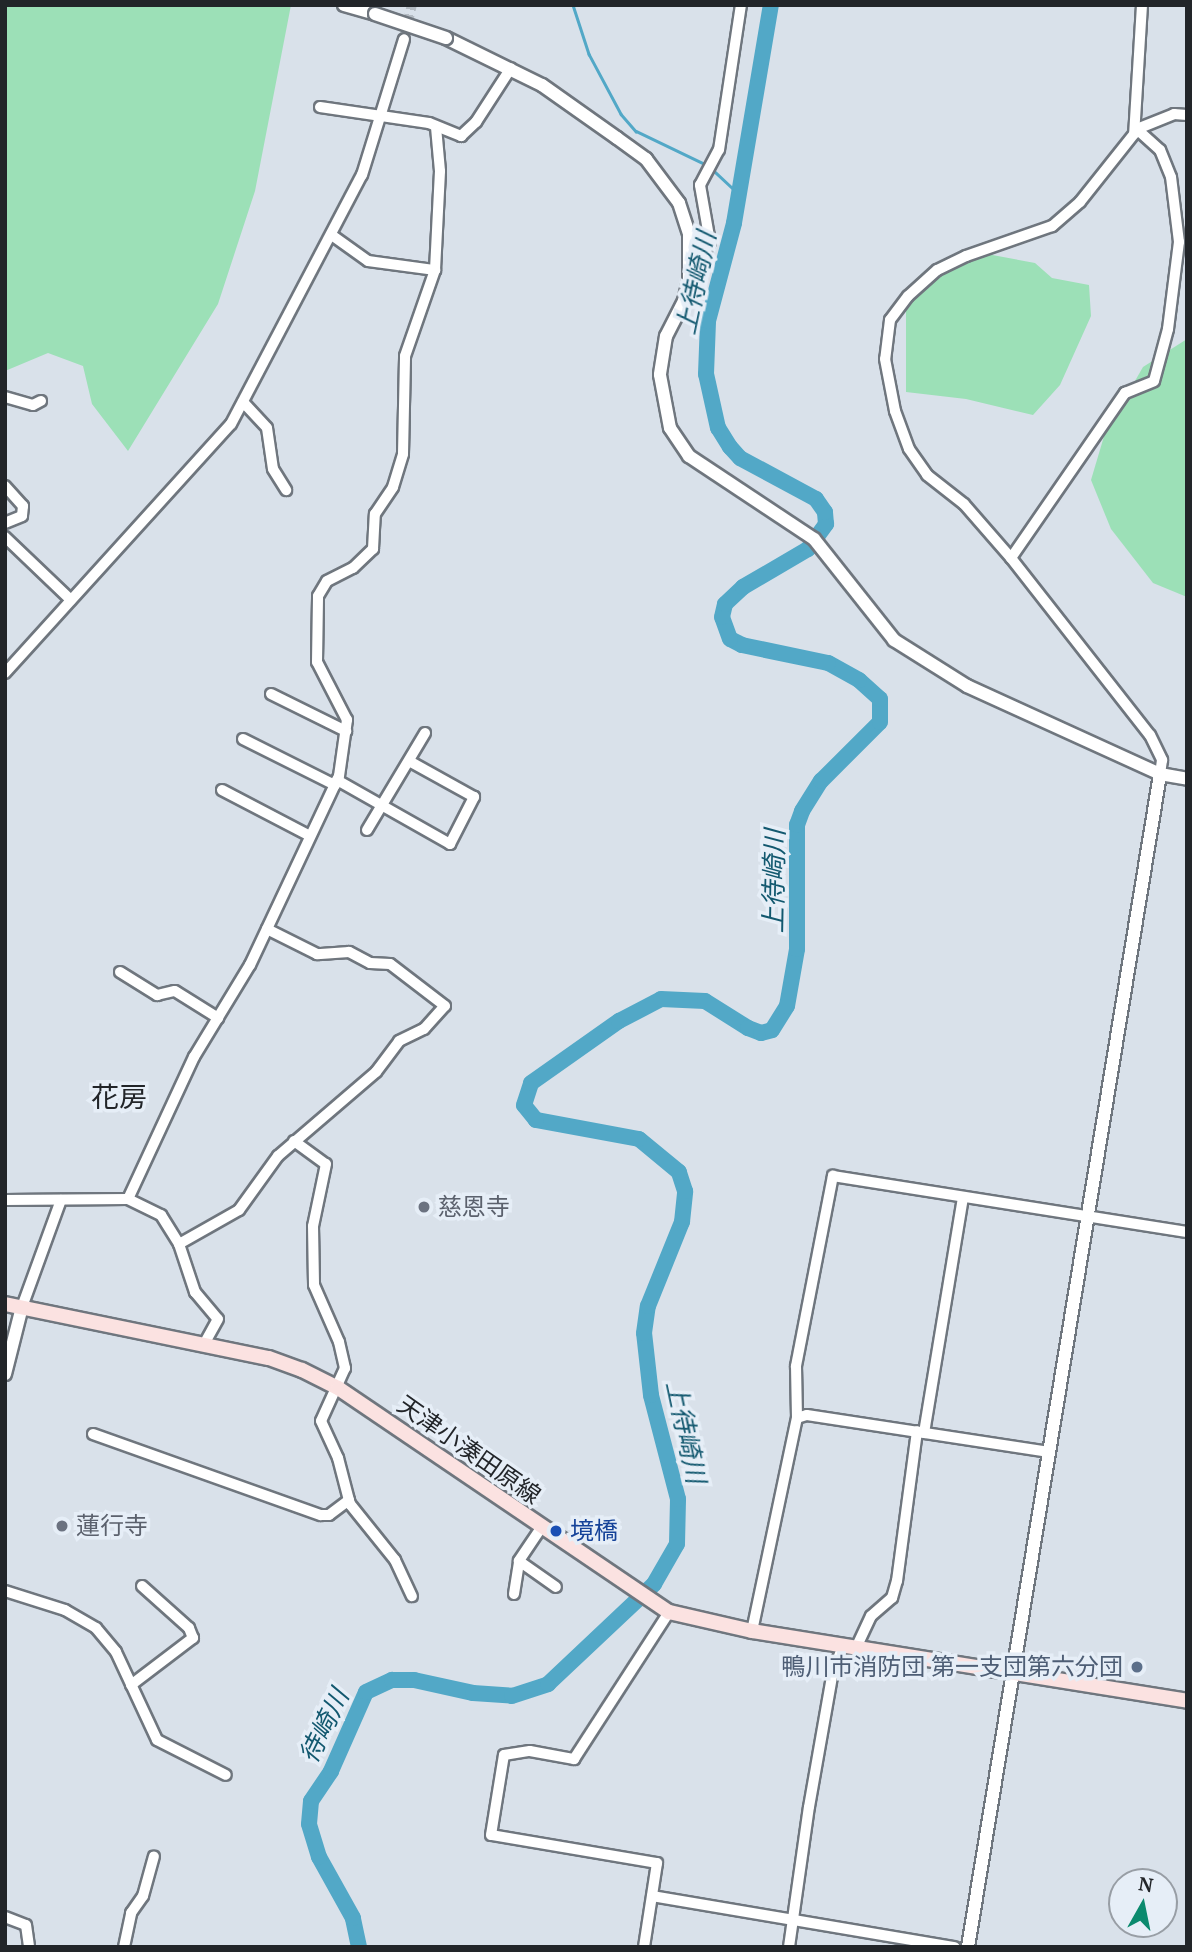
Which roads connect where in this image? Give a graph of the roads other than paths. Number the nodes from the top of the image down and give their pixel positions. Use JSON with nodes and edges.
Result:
{"nodes":[{"id":1,"x":344,"y":5,"type":"edge"},
{"id":2,"x":741,"y":5,"type":"edge"},
{"id":3,"x":1142,"y":5,"type":"edge"},
{"id":4,"x":404,"y":39,"type":"tunnel mouth"},
{"id":5,"x":512,"y":68,"type":"junction"},
{"id":6,"x":320,"y":107,"type":"dead end"},
{"id":7,"x":1187,"y":115,"type":"edge"},
{"id":8,"x":382,"y":119,"type":"junction"},
{"id":9,"x":436,"y":127,"type":"junction"},
{"id":10,"x":1137,"y":129,"type":"junction"},
{"id":11,"x":333,"y":236,"type":"junction"},
{"id":12,"x":1183,"y":243,"type":"edge"},
{"id":13,"x":435,"y":270,"type":"junction"},
{"id":14,"x":689,"y":281,"type":"junction"},
{"id":15,"x":5,"y":397,"type":"edge"},
{"id":16,"x":41,"y":401,"type":"dead end"},
{"id":17,"x":243,"y":402,"type":"junction"},
{"id":18,"x":5,"y":486,"type":"edge"},
{"id":19,"x":286,"y":490,"type":"dead end"},
{"id":20,"x":5,"y":523,"type":"edge"},
{"id":21,"x":5,"y":537,"type":"edge"},
{"id":22,"x":1011,"y":558,"type":"junction"},
{"id":23,"x":71,"y":600,"type":"junction"},
{"id":24,"x":5,"y":673,"type":"edge"},
{"id":25,"x":271,"y":694,"type":"dead end"},
{"id":26,"x":346,"y":731,"type":"junction"},
{"id":27,"x":425,"y":733,"type":"dead end"},
{"id":28,"x":243,"y":739,"type":"dead end"},
{"id":29,"x":409,"y":761,"type":"junction"},
{"id":30,"x":1160,"y":775,"type":"junction"},
{"id":31,"x":1187,"y":779,"type":"edge"},
{"id":32,"x":336,"y":783,"type":"junction"},
{"id":33,"x":222,"y":790,"type":"dead end"},
{"id":34,"x":383,"y":806,"type":"junction"},
{"id":35,"x":367,"y":830,"type":"dead end"},
{"id":36,"x":308,"y":835,"type":"junction"},
{"id":37,"x":267,"y":929,"type":"junction"},
{"id":38,"x":121,"y":972,"type":"dead end"},
{"id":39,"x":218,"y":1018,"type":"junction"},
{"id":40,"x":294,"y":1141,"type":"junction"},
{"id":41,"x":963,"y":1196,"type":"junction"},
{"id":42,"x":128,"y":1199,"type":"junction"},
{"id":43,"x":5,"y":1200,"type":"edge"},
{"id":44,"x":61,"y":1200,"type":"junction"},
{"id":45,"x":1087,"y":1217,"type":"junction"},
{"id":46,"x":1187,"y":1233,"type":"edge"},
{"id":47,"x":178,"y":1244,"type":"junction"},
{"id":48,"x":5,"y":1304,"type":"edge"},
{"id":49,"x":22,"y":1307,"type":"junction"},
{"id":50,"x":204,"y":1344,"type":"junction"},
{"id":51,"x":5,"y":1374,"type":"edge"},
{"id":52,"x":338,"y":1388,"type":"junction"},
{"id":53,"x":797,"y":1418,"type":"junction"},
{"id":54,"x":920,"y":1432,"type":"junction"},
{"id":55,"x":93,"y":1434,"type":"dead end"},
{"id":56,"x":1049,"y":1452,"type":"junction"},
{"id":57,"x":349,"y":1500,"type":"junction"},
{"id":58,"x":541,"y":1528,"type":"junction"},
{"id":59,"x":519,"y":1561,"type":"junction"},
{"id":60,"x":142,"y":1586,"type":"dead end"},
{"id":61,"x":556,"y":1587,"type":"dead end"},
{"id":62,"x":5,"y":1591,"type":"edge"},
{"id":63,"x":514,"y":1594,"type":"dead end"},
{"id":64,"x":412,"y":1596,"type":"dead end"},
{"id":65,"x":669,"y":1612,"type":"junction"},
{"id":66,"x":752,"y":1631,"type":"junction"},
{"id":67,"x":849,"y":1647,"type":"junction"},
{"id":68,"x":1011,"y":1674,"type":"junction"},
{"id":69,"x":131,"y":1685,"type":"junction"},
{"id":70,"x":1187,"y":1701,"type":"edge"},
{"id":71,"x":226,"y":1775,"type":"dead end"},
{"id":72,"x":154,"y":1856,"type":"dead end"},
{"id":73,"x":653,"y":1896,"type":"junction"},
{"id":74,"x":5,"y":1917,"type":"edge"},
{"id":75,"x":792,"y":1919,"type":"junction"},
{"id":76,"x":29,"y":1947,"type":"edge"},
{"id":77,"x":124,"y":1947,"type":"edge"},
{"id":78,"x":644,"y":1947,"type":"edge"},
{"id":79,"x":789,"y":1947,"type":"edge"},
{"id":80,"x":955,"y":1947,"type":"edge"},
{"id":81,"x":968,"y":1947,"type":"edge"}],
"edges":[{"from":1,"to":5,"type":"street","bridge":true},
{"from":2,"to":14,"type":"street"},
{"from":3,"to":10,"type":"street"},
{"from":4,"to":8,"type":"street"},
{"from":5,"to":9,"type":"street"},
{"from":5,"to":14,"type":"street"},
{"from":6,"to":8,"type":"street"},
{"from":7,"to":10,"type":"street"},
{"from":8,"to":9,"type":"street"},
{"from":8,"to":11,"type":"street"},
{"from":9,"to":13,"type":"street"},
{"from":10,"to":12,"type":"street"},
{"from":10,"to":22,"type":"street"},
{"from":11,"to":13,"type":"street"},
{"from":11,"to":17,"type":"street"},
{"from":12,"to":22,"type":"street"},
{"from":13,"to":26,"type":"street"},
{"from":14,"to":30,"type":"street"},
{"from":15,"to":16,"type":"street"},
{"from":17,"to":19,"type":"street"},
{"from":17,"to":23,"type":"street"},
{"from":18,"to":20,"type":"street"},
{"from":21,"to":23,"type":"street"},
{"from":22,"to":30,"type":"street"},
{"from":23,"to":24,"type":"street"},
{"from":25,"to":26,"type":"street"},
{"from":26,"to":32,"type":"street"},
{"from":27,"to":29,"type":"street"},
{"from":28,"to":32,"type":"street"},
{"from":29,"to":34,"type":"street"},
{"from":29,"to":34,"type":"street"},
{"from":30,"to":31,"type":"street"},
{"from":30,"to":45,"type":"street"},
{"from":32,"to":34,"type":"street"},
{"from":32,"to":36,"type":"street"},
{"from":33,"to":36,"type":"street"},
{"from":34,"to":35,"type":"street"},
{"from":36,"to":37,"type":"street"},
{"from":37,"to":39,"type":"street"},
{"from":37,"to":40,"type":"street"},
{"from":38,"to":39,"type":"street"},
{"from":39,"to":42,"type":"street"},
{"from":40,"to":47,"type":"street"},
{"from":40,"to":52,"type":"street"},
{"from":41,"to":45,"type":"street"},
{"from":41,"to":53,"type":"street"},
{"from":41,"to":54,"type":"street"},
{"from":42,"to":44,"type":"street"},
{"from":42,"to":47,"type":"street"},
{"from":43,"to":44,"type":"street"},
{"from":44,"to":49,"type":"street"},
{"from":45,"to":46,"type":"street"},
{"from":45,"to":56,"type":"street"},
{"from":47,"to":50,"type":"street"},
{"from":48,"to":49,"type":"main road","name":"天津小湊田原線"},
{"from":49,"to":50,"type":"main road","name":"天津小湊田原線"},
{"from":49,"to":51,"type":"street"},
{"from":50,"to":52,"type":"main road","name":"天津小湊田原線"},
{"from":52,"to":57,"type":"street"},
{"from":52,"to":58,"type":"main road","name":"天津小湊田原線"},
{"from":53,"to":54,"type":"street"},
{"from":53,"to":66,"type":"street"},
{"from":54,"to":56,"type":"street"},
{"from":54,"to":67,"type":"street"},
{"from":55,"to":57,"type":"street"},
{"from":56,"to":68,"type":"street"},
{"from":57,"to":64,"type":"street"},
{"from":58,"to":59,"type":"street"},
{"from":58,"to":65,"type":"main road","name":"天津小湊田原線"},
{"from":59,"to":61,"type":"street"},
{"from":59,"to":63,"type":"street"},
{"from":60,"to":69,"type":"street"},
{"from":62,"to":69,"type":"street"},
{"from":65,"to":66,"type":"main road","name":"天津小湊田原線"},
{"from":65,"to":73,"type":"street"},
{"from":66,"to":67,"type":"main road","name":"天津小湊田原線"},
{"from":67,"to":68,"type":"main road","name":"天津小湊田原線"},
{"from":67,"to":75,"type":"street"},
{"from":68,"to":70,"type":"main road","name":"天津小湊田原線"},
{"from":68,"to":81,"type":"street"},
{"from":69,"to":71,"type":"street"},
{"from":72,"to":77,"type":"street"},
{"from":73,"to":75,"type":"street"},
{"from":73,"to":78,"type":"street"},
{"from":74,"to":76,"type":"street"},
{"from":75,"to":79,"type":"street"},
{"from":75,"to":80,"type":"street"}]}
